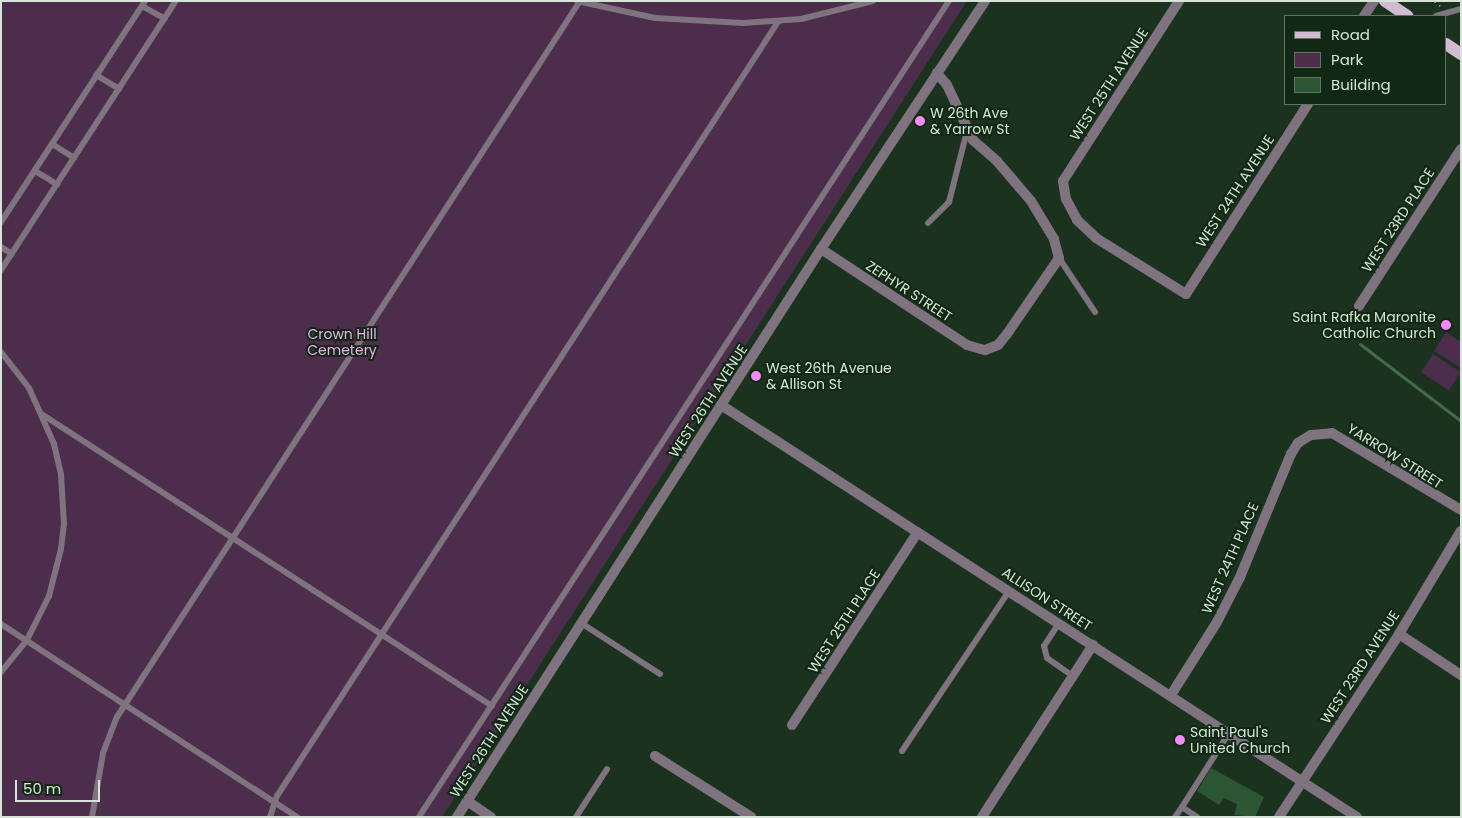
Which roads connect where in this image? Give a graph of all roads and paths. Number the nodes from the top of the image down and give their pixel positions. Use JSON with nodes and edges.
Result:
{"nodes":[{"id":1,"x":176,"y":1,"type":"edge"},
{"id":2,"x":873,"y":1,"type":"edge"},
{"id":3,"x":949,"y":1,"type":"edge"},
{"id":4,"x":985,"y":1,"type":"edge"},
{"id":5,"x":1179,"y":1,"type":"edge"},
{"id":6,"x":1374,"y":1,"type":"edge"},
{"id":7,"x":1384,"y":1,"type":"edge"},
{"id":8,"x":1434,"y":1,"type":"edge"},
{"id":9,"x":578,"y":2,"type":"edge"},
{"id":10,"x":144,"y":4,"type":"edge"},
{"id":11,"x":1443,"y":7,"type":"dead end"},
{"id":12,"x":1461,"y":9,"type":"edge"},
{"id":13,"x":1365,"y":15,"type":"edge"},
{"id":14,"x":1405,"y":15,"type":"edge"},
{"id":15,"x":1440,"y":15,"type":"edge"},
{"id":16,"x":164,"y":20,"type":"junction"},
{"id":17,"x":778,"y":22,"type":"junction"},
{"id":18,"x":1447,"y":45,"type":"edge"},
{"id":19,"x":1461,"y":54,"type":"edge"},
{"id":20,"x":937,"y":74,"type":"junction"},
{"id":21,"x":96,"y":75,"type":"junction"},
{"id":22,"x":119,"y":89,"type":"junction"},
{"id":23,"x":1307,"y":105,"type":"edge"},
{"id":24,"x":967,"y":131,"type":"junction"},
{"id":25,"x":52,"y":144,"type":"junction"},
{"id":26,"x":1461,"y":149,"type":"edge"},
{"id":27,"x":74,"y":158,"type":"junction"},
{"id":28,"x":35,"y":170,"type":"junction"},
{"id":29,"x":57,"y":184,"type":"junction"},
{"id":30,"x":1,"y":222,"type":"edge"},
{"id":31,"x":928,"y":223,"type":"dead end"},
{"id":32,"x":1,"y":247,"type":"edge"},
{"id":33,"x":821,"y":249,"type":"junction"},
{"id":34,"x":12,"y":254,"type":"junction"},
{"id":35,"x":1059,"y":258,"type":"junction"},
{"id":36,"x":1,"y":270,"type":"edge"},
{"id":37,"x":1186,"y":294,"type":"joint"},
{"id":38,"x":1359,"y":306,"type":"dead end"},
{"id":39,"x":1095,"y":312,"type":"dead end"},
{"id":40,"x":1,"y":352,"type":"edge"},
{"id":41,"x":721,"y":405,"type":"junction"},
{"id":42,"x":43,"y":415,"type":"junction"},
{"id":43,"x":1291,"y":454,"type":"joint"},
{"id":44,"x":1461,"y":510,"type":"edge"},
{"id":45,"x":1461,"y":531,"type":"edge"},
{"id":46,"x":918,"y":532,"type":"junction"},
{"id":47,"x":232,"y":538,"type":"junction"},
{"id":48,"x":1009,"y":591,"type":"junction"},
{"id":49,"x":581,"y":623,"type":"junction"},
{"id":50,"x":1059,"y":623,"type":"junction"},
{"id":51,"x":1,"y":624,"type":"edge"},
{"id":52,"x":381,"y":634,"type":"junction"},
{"id":53,"x":1399,"y":634,"type":"junction"},
{"id":54,"x":27,"y":640,"type":"junction"},
{"id":55,"x":1093,"y":645,"type":"junction"},
{"id":56,"x":1,"y":672,"type":"edge"},
{"id":57,"x":660,"y":674,"type":"dead end"},
{"id":58,"x":1461,"y":675,"type":"edge"},
{"id":59,"x":1073,"y":676,"type":"junction"},
{"id":60,"x":1171,"y":695,"type":"junction"},
{"id":61,"x":126,"y":703,"type":"junction"},
{"id":62,"x":492,"y":706,"type":"junction"},
{"id":63,"x":792,"y":725,"type":"dead end"},
{"id":64,"x":1229,"y":733,"type":"junction"},
{"id":65,"x":902,"y":752,"type":"dead end"},
{"id":66,"x":655,"y":756,"type":"dead end"},
{"id":67,"x":607,"y":769,"type":"dead end"},
{"id":68,"x":1302,"y":781,"type":"junction"},
{"id":69,"x":467,"y":801,"type":"junction"},
{"id":70,"x":274,"y":802,"type":"junction"},
{"id":71,"x":1182,"y":807,"type":"junction"},
{"id":72,"x":92,"y":817,"type":"edge"},
{"id":73,"x":270,"y":817,"type":"edge"},
{"id":74,"x":297,"y":817,"type":"edge"},
{"id":75,"x":419,"y":817,"type":"edge"},
{"id":76,"x":457,"y":817,"type":"edge"},
{"id":77,"x":491,"y":817,"type":"edge"},
{"id":78,"x":576,"y":817,"type":"edge"},
{"id":79,"x":752,"y":817,"type":"edge"},
{"id":80,"x":982,"y":817,"type":"edge"},
{"id":81,"x":1175,"y":817,"type":"edge"},
{"id":82,"x":1197,"y":817,"type":"edge"},
{"id":83,"x":1279,"y":817,"type":"edge"},
{"id":84,"x":1357,"y":817,"type":"edge"}],
"edges":[{"from":1,"to":16,"type":"lane"},
{"from":2,"to":17,"type":"lane"},
{"from":3,"to":62,"type":"lane"},
{"from":4,"to":20,"type":"street","name":"WEST 26TH AVENUE"},
{"from":5,"to":37,"type":"street","name":"WEST 25TH AVENUE"},
{"from":6,"to":13,"type":"street"},
{"from":7,"to":14,"type":"main road"},
{"from":8,"to":11,"type":"path"},
{"from":9,"to":17,"type":"lane"},
{"from":9,"to":47,"type":"lane"},
{"from":10,"to":16,"type":"lane"},
{"from":10,"to":21,"type":"lane"},
{"from":12,"to":15,"type":"lane"},
{"from":16,"to":22,"type":"lane"},
{"from":17,"to":52,"type":"lane"},
{"from":18,"to":19,"type":"main road"},
{"from":20,"to":24,"type":"street"},
{"from":20,"to":33,"type":"street","name":"WEST 26TH AVENUE"},
{"from":21,"to":22,"type":"lane"},
{"from":21,"to":25,"type":"lane"},
{"from":22,"to":27,"type":"lane"},
{"from":23,"to":37,"type":"street","name":"WEST 24TH AVENUE"},
{"from":24,"to":31,"type":"lane"},
{"from":24,"to":35,"type":"street"},
{"from":25,"to":27,"type":"lane"},
{"from":25,"to":28,"type":"lane"},
{"from":26,"to":38,"type":"street","name":"WEST 23RD PLACE"},
{"from":27,"to":29,"type":"lane"},
{"from":28,"to":29,"type":"lane"},
{"from":28,"to":30,"type":"lane"},
{"from":29,"to":34,"type":"lane"},
{"from":32,"to":34,"type":"lane"},
{"from":33,"to":35,"type":"street","name":"ZEPHYR STREET"},
{"from":33,"to":41,"type":"street","name":"WEST 26TH AVENUE"},
{"from":34,"to":36,"type":"lane"},
{"from":35,"to":39,"type":"lane"},
{"from":40,"to":42,"type":"lane"},
{"from":41,"to":46,"type":"street","name":"ALLISON STREET"},
{"from":41,"to":49,"type":"street","name":"WEST 26TH AVENUE"},
{"from":42,"to":47,"type":"lane"},
{"from":42,"to":54,"type":"lane"},
{"from":43,"to":44,"type":"street","name":"YARROW STREET"},
{"from":43,"to":60,"type":"street","name":"WEST 24TH PLACE"},
{"from":45,"to":53,"type":"street","name":"WEST 23RD AVENUE"},
{"from":46,"to":48,"type":"street","name":"ALLISON STREET"},
{"from":46,"to":63,"type":"street","name":"WEST 25TH PLACE"},
{"from":47,"to":52,"type":"lane"},
{"from":47,"to":61,"type":"lane"},
{"from":48,"to":50,"type":"street","name":"ALLISON STREET"},
{"from":48,"to":65,"type":"lane"},
{"from":49,"to":57,"type":"lane"},
{"from":49,"to":69,"type":"street","name":"WEST 26TH AVENUE"},
{"from":50,"to":55,"type":"street","name":"ALLISON STREET"},
{"from":50,"to":59,"type":"lane"},
{"from":51,"to":54,"type":"lane"},
{"from":52,"to":62,"type":"lane"},
{"from":52,"to":70,"type":"lane"},
{"from":53,"to":58,"type":"street"},
{"from":53,"to":68,"type":"street","name":"WEST 23RD AVENUE"},
{"from":54,"to":56,"type":"lane"},
{"from":54,"to":61,"type":"lane"},
{"from":55,"to":59,"type":"street"},
{"from":55,"to":60,"type":"street","name":"ALLISON STREET"},
{"from":59,"to":80,"type":"street"},
{"from":60,"to":64,"type":"street","name":"ALLISON STREET"},
{"from":61,"to":70,"type":"lane"},
{"from":61,"to":72,"type":"lane"},
{"from":62,"to":75,"type":"lane"},
{"from":64,"to":68,"type":"street","name":"ALLISON STREET"},
{"from":64,"to":71,"type":"lane"},
{"from":66,"to":79,"type":"street"},
{"from":67,"to":78,"type":"lane"},
{"from":68,"to":83,"type":"street","name":"WEST 23RD AVENUE"},
{"from":68,"to":84,"type":"street","name":"ALLISON STREET"},
{"from":69,"to":76,"type":"street","name":"WEST 26TH AVENUE"},
{"from":69,"to":77,"type":"street"},
{"from":70,"to":73,"type":"lane"},
{"from":70,"to":74,"type":"lane"},
{"from":71,"to":81,"type":"lane"},
{"from":71,"to":82,"type":"lane"}]}
